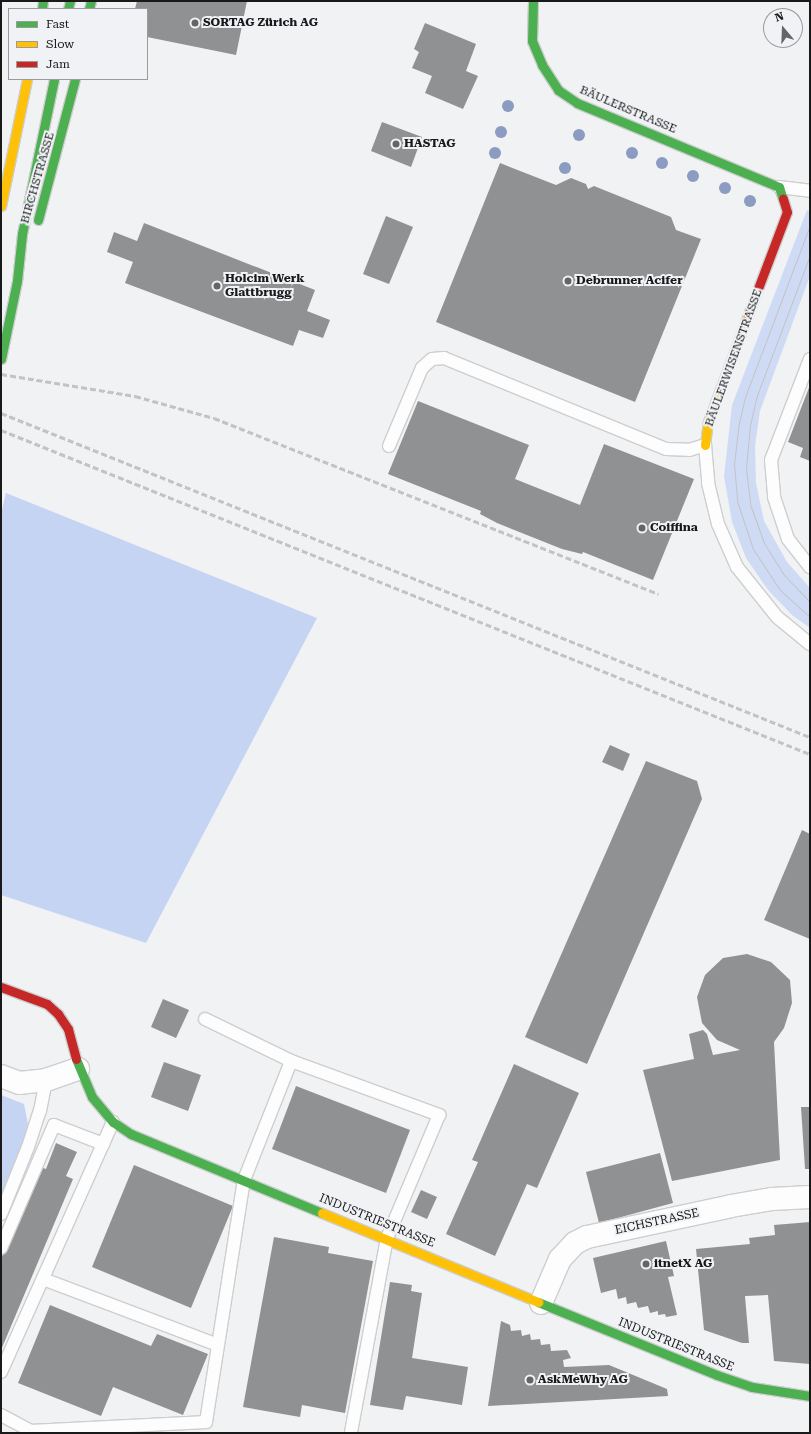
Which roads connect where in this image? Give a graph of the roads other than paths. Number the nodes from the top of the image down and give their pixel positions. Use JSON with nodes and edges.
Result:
{"nodes":[{"id":1,"x":533,"y":1,"type":"edge"},
{"id":2,"x":27,"y":80,"type":"edge"},
{"id":3,"x":54,"y":80,"type":"edge"},
{"id":4,"x":75,"y":80,"type":"edge"},
{"id":5,"x":779,"y":187,"type":"junction"},
{"id":6,"x":810,"y":191,"type":"edge"},
{"id":7,"x":1,"y":206,"type":"edge"},
{"id":8,"x":36,"y":228,"type":"dead end"},
{"id":9,"x":32,"y":242,"type":"dead end"},
{"id":10,"x":17,"y":281,"type":"junction"},
{"id":11,"x":1,"y":359,"type":"edge"},
{"id":12,"x":810,"y":359,"type":"edge"},
{"id":13,"x":705,"y":445,"type":"junction"},
{"id":14,"x":389,"y":446,"type":"dead end"},
{"id":15,"x":810,"y":567,"type":"edge"},
{"id":16,"x":810,"y":644,"type":"edge"},
{"id":17,"x":1,"y":987,"type":"edge"},
{"id":18,"x":205,"y":1019,"type":"dead end"},
{"id":19,"x":291,"y":1061,"type":"junction"},
{"id":20,"x":78,"y":1069,"type":"junction"},
{"id":21,"x":1,"y":1076,"type":"edge"},
{"id":22,"x":46,"y":1080,"type":"junction"},
{"id":23,"x":113,"y":1122,"type":"junction"},
{"id":24,"x":103,"y":1144,"type":"junction"},
{"id":25,"x":244,"y":1180,"type":"junction"},
{"id":26,"x":810,"y":1197,"type":"edge"},
{"id":27,"x":1,"y":1214,"type":"edge"},
{"id":28,"x":388,"y":1238,"type":"junction"},
{"id":29,"x":1,"y":1248,"type":"edge"},
{"id":30,"x":44,"y":1280,"type":"junction"},
{"id":31,"x":541,"y":1303,"type":"junction"},
{"id":32,"x":218,"y":1344,"type":"junction"},
{"id":33,"x":1,"y":1372,"type":"edge"},
{"id":34,"x":810,"y":1396,"type":"edge"},
{"id":35,"x":4,"y":1419,"type":"edge"},
{"id":36,"x":351,"y":1433,"type":"edge"}],
"edges":[{"from":1,"to":5,"type":"street","name":"BÄULERSTRASSE"},
{"from":2,"to":7,"type":"street"},
{"from":3,"to":10,"type":"street","name":"BIRCHSTRASSE"},
{"from":4,"to":8,"type":"street","name":"BIRCHSTRASSE"},
{"from":5,"to":6,"type":"lane"},
{"from":5,"to":13,"type":"street","name":"BÄULERWISENSTRASSE"},
{"from":9,"to":10,"type":"street","name":"BIRCHSTRASSE"},
{"from":10,"to":11,"type":"street","name":"BIRCHSTRASSE"},
{"from":12,"to":15,"type":"lane"},
{"from":13,"to":14,"type":"lane"},
{"from":13,"to":16,"type":"lane","name":"BÄULERWISENSTRASSE"},
{"from":17,"to":20,"type":"street","name":"INDUSTRIESTRASSE"},
{"from":18,"to":19,"type":"lane"},
{"from":19,"to":25,"type":"lane"},
{"from":19,"to":28,"type":"lane"},
{"from":20,"to":22,"type":"street"},
{"from":20,"to":23,"type":"street","name":"INDUSTRIESTRASSE"},
{"from":21,"to":22,"type":"street"},
{"from":22,"to":27,"type":"lane"},
{"from":23,"to":24,"type":"lane"},
{"from":23,"to":25,"type":"street","name":"INDUSTRIESTRASSE"},
{"from":24,"to":29,"type":"lane"},
{"from":24,"to":30,"type":"lane"},
{"from":25,"to":28,"type":"street","name":"INDUSTRIESTRASSE"},
{"from":25,"to":32,"type":"lane"},
{"from":26,"to":31,"type":"street","name":"EICHSTRASSE"},
{"from":28,"to":31,"type":"street","name":"INDUSTRIESTRASSE"},
{"from":28,"to":36,"type":"lane"},
{"from":30,"to":32,"type":"lane"},
{"from":30,"to":33,"type":"lane"},
{"from":31,"to":34,"type":"street","name":"INDUSTRIESTRASSE"},
{"from":32,"to":35,"type":"lane"}]}
